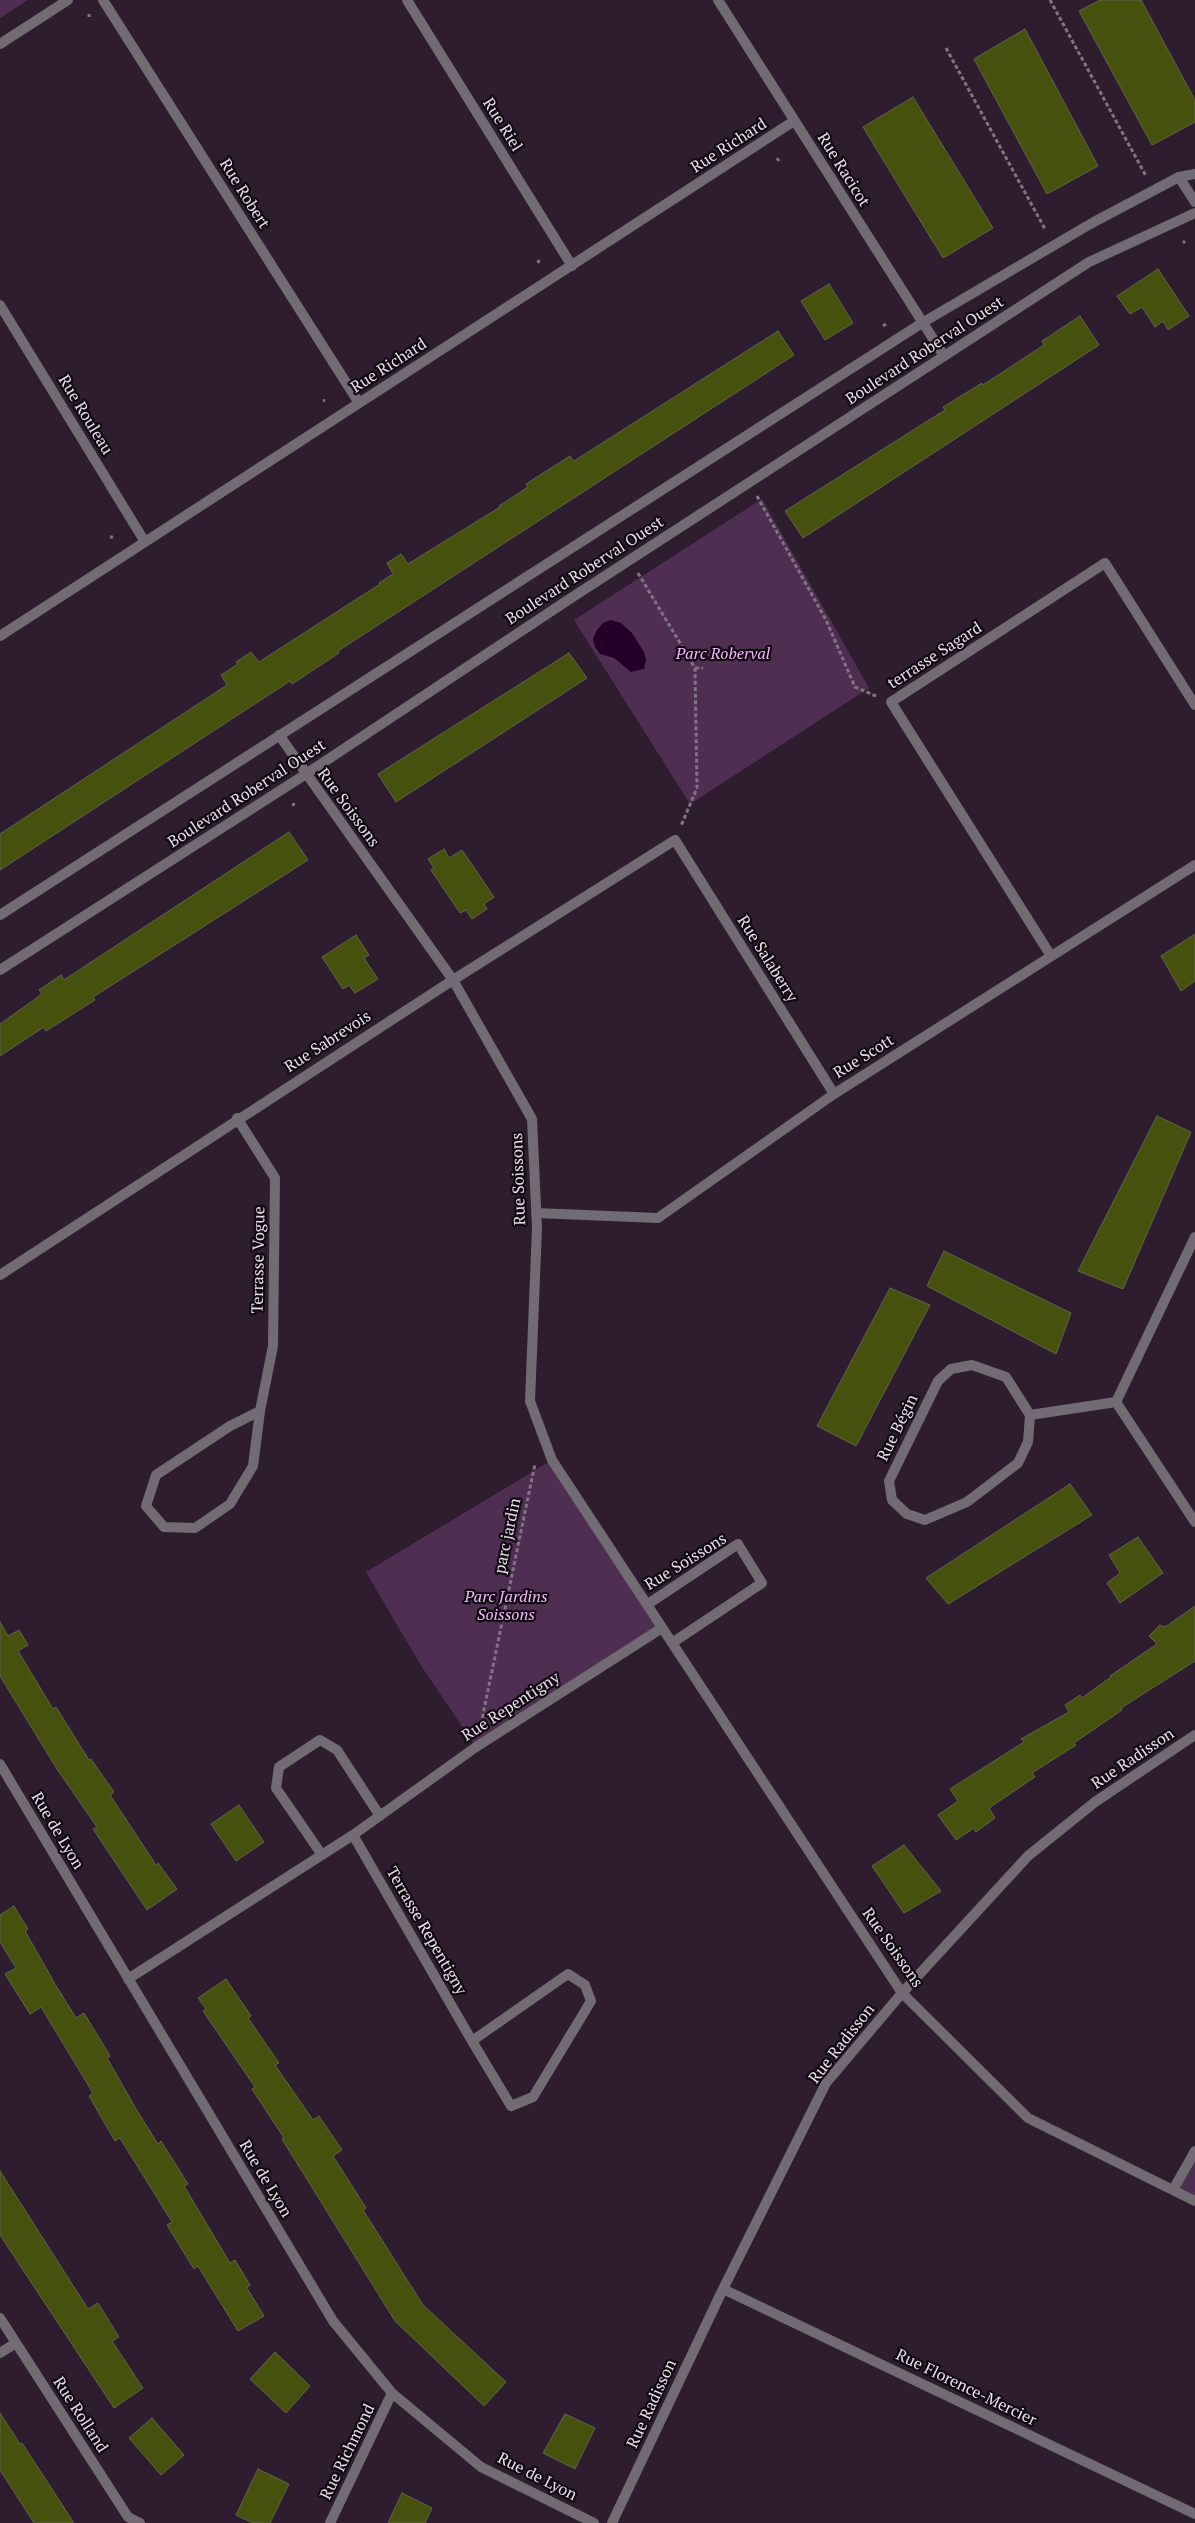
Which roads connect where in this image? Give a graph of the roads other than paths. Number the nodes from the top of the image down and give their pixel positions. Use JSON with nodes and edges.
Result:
{"nodes":[{"id":1,"x":68,"y":0,"type":"edge"},
{"id":2,"x":103,"y":0,"type":"edge"},
{"id":3,"x":407,"y":0,"type":"edge"},
{"id":4,"x":718,"y":0,"type":"edge"},
{"id":5,"x":0,"y":44,"type":"edge"},
{"id":6,"x":794,"y":122,"type":"junction"},
{"id":7,"x":1195,"y":174,"type":"edge"},
{"id":8,"x":1180,"y":177,"type":"junction"},
{"id":9,"x":1195,"y":202,"type":"edge"},
{"id":10,"x":1195,"y":213,"type":"edge"},
{"id":11,"x":572,"y":266,"type":"junction"},
{"id":12,"x":0,"y":305,"type":"edge"},
{"id":13,"x":922,"y":322,"type":"junction"},
{"id":14,"x":944,"y":356,"type":"junction"},
{"id":15,"x":359,"y":403,"type":"junction"},
{"id":16,"x":145,"y":542,"type":"junction"},
{"id":17,"x":0,"y":636,"type":"edge"},
{"id":18,"x":1195,"y":705,"type":"edge"},
{"id":19,"x":279,"y":735,"type":"junction"},
{"id":20,"x":306,"y":774,"type":"junction"},
{"id":21,"x":675,"y":840,"type":"joint"},
{"id":22,"x":1195,"y":865,"type":"edge"},
{"id":23,"x":0,"y":915,"type":"edge"},
{"id":24,"x":1051,"y":956,"type":"junction"},
{"id":25,"x":0,"y":970,"type":"edge"},
{"id":26,"x":453,"y":980,"type":"junction"},
{"id":27,"x":834,"y":1094,"type":"junction"},
{"id":28,"x":237,"y":1118,"type":"junction"},
{"id":29,"x":536,"y":1213,"type":"junction"},
{"id":30,"x":1195,"y":1237,"type":"edge"},
{"id":31,"x":0,"y":1275,"type":"edge"},
{"id":32,"x":1116,"y":1402,"type":"junction"},
{"id":33,"x":260,"y":1411,"type":"junction"},
{"id":34,"x":1030,"y":1415,"type":"junction"},
{"id":35,"x":1195,"y":1522,"type":"edge"},
{"id":36,"x":648,"y":1604,"type":"junction"},
{"id":37,"x":662,"y":1628,"type":"junction"},
{"id":38,"x":672,"y":1643,"type":"junction"},
{"id":39,"x":1195,"y":1735,"type":"edge"},
{"id":40,"x":0,"y":1764,"type":"edge"},
{"id":41,"x":380,"y":1816,"type":"junction"},
{"id":42,"x":353,"y":1835,"type":"junction"},
{"id":43,"x":322,"y":1855,"type":"junction"},
{"id":44,"x":128,"y":1979,"type":"junction"},
{"id":45,"x":902,"y":1992,"type":"junction"},
{"id":46,"x":472,"y":2041,"type":"junction"},
{"id":47,"x":1195,"y":2151,"type":"edge"},
{"id":48,"x":1173,"y":2190,"type":"junction"},
{"id":49,"x":1195,"y":2201,"type":"edge"},
{"id":50,"x":723,"y":2289,"type":"junction"},
{"id":51,"x":0,"y":2318,"type":"edge"},
{"id":52,"x":16,"y":2343,"type":"junction"},
{"id":53,"x":0,"y":2353,"type":"edge"},
{"id":54,"x":392,"y":2393,"type":"junction"},
{"id":55,"x":1195,"y":2514,"type":"edge"},
{"id":56,"x":140,"y":2523,"type":"edge"},
{"id":57,"x":330,"y":2523,"type":"edge"},
{"id":58,"x":594,"y":2523,"type":"edge"},
{"id":59,"x":612,"y":2523,"type":"edge"}],
"edges":[{"from":1,"to":5,"type":"street"},
{"from":2,"to":15,"type":"street","name":"Rue Robert"},
{"from":3,"to":11,"type":"street","name":"Rue Riel"},
{"from":4,"to":6,"type":"street","name":"Rue Racicot"},
{"from":6,"to":11,"type":"street","name":"Rue Richard"},
{"from":6,"to":13,"type":"street","name":"Rue Racicot"},
{"from":7,"to":8,"type":"street","name":"Boulevard Roberval Ouest"},
{"from":8,"to":9,"type":"street"},
{"from":8,"to":13,"type":"street","name":"Boulevard Roberval Ouest"},
{"from":10,"to":14,"type":"street","name":"Boulevard Roberval Ouest"},
{"from":11,"to":15,"type":"street","name":"Rue Richard"},
{"from":12,"to":16,"type":"street","name":"Rue Rouleau"},
{"from":13,"to":14,"type":"street","name":"Rue Racicot"},
{"from":13,"to":19,"type":"street","name":"Boulevard Roberval Ouest"},
{"from":14,"to":20,"type":"street","name":"Boulevard Roberval Ouest"},
{"from":15,"to":16,"type":"street","name":"Rue Richard"},
{"from":16,"to":17,"type":"street","name":"Rue Richard"},
{"from":18,"to":24,"type":"street","name":"terrasse Sagard"},
{"from":19,"to":20,"type":"street","name":"Rue Soissons"},
{"from":19,"to":23,"type":"street","name":"Boulevard Roberval Ouest"},
{"from":20,"to":25,"type":"street","name":"Boulevard Roberval Ouest"},
{"from":20,"to":26,"type":"street","name":"Rue Soissons"},
{"from":21,"to":26,"type":"street","name":"Rue Sabrevois"},
{"from":21,"to":27,"type":"street","name":"Rue Salaberry"},
{"from":22,"to":24,"type":"street","name":"Rue Scott"},
{"from":24,"to":27,"type":"street","name":"Rue Scott"},
{"from":26,"to":28,"type":"street","name":"Rue Sabrevois"},
{"from":26,"to":29,"type":"street","name":"Rue Soissons"},
{"from":27,"to":29,"type":"street","name":"Rue Scott"},
{"from":28,"to":31,"type":"street","name":"Rue Sabrevois"},
{"from":28,"to":33,"type":"street","name":"Terrasse Vogue"},
{"from":29,"to":36,"type":"street","name":"Rue Soissons"},
{"from":30,"to":32,"type":"street"},
{"from":32,"to":34,"type":"street"},
{"from":32,"to":35,"type":"street"},
{"from":33,"to":33,"type":"street","name":"Terrasse Vogue"},
{"from":34,"to":34,"type":"street","name":"Rue Bégin"},
{"from":36,"to":37,"type":"street","name":"Rue Soissons"},
{"from":36,"to":38,"type":"street","name":"Rue Soissons"},
{"from":37,"to":38,"type":"street","name":"Rue Soissons"},
{"from":37,"to":41,"type":"street","name":"Rue Repentigny"},
{"from":38,"to":45,"type":"street","name":"Rue Soissons"},
{"from":39,"to":45,"type":"street","name":"Rue Radisson"},
{"from":40,"to":44,"type":"street","name":"Rue de Lyon"},
{"from":41,"to":42,"type":"street","name":"Rue Repentigny"},
{"from":41,"to":43,"type":"street"},
{"from":42,"to":43,"type":"street","name":"Rue Repentigny"},
{"from":42,"to":46,"type":"street","name":"Terrasse Repentigny"},
{"from":43,"to":44,"type":"street","name":"Rue Repentigny"},
{"from":44,"to":54,"type":"street","name":"Rue de Lyon"},
{"from":45,"to":48,"type":"street","name":"Rue Soissons"},
{"from":45,"to":50,"type":"street","name":"Rue Radisson"},
{"from":46,"to":46,"type":"street","name":"Terrasse Repentigny"},
{"from":47,"to":48,"type":"street"},
{"from":48,"to":49,"type":"street","name":"Rue Soissons"},
{"from":50,"to":55,"type":"street","name":"Rue Florence-Mercier"},
{"from":50,"to":59,"type":"street","name":"Rue Radisson"},
{"from":51,"to":52,"type":"street","name":"Rue Rolland"},
{"from":52,"to":53,"type":"street"},
{"from":52,"to":56,"type":"street","name":"Rue Rolland"},
{"from":54,"to":57,"type":"street","name":"Rue Richmond"},
{"from":54,"to":58,"type":"street","name":"Rue de Lyon"}]}
